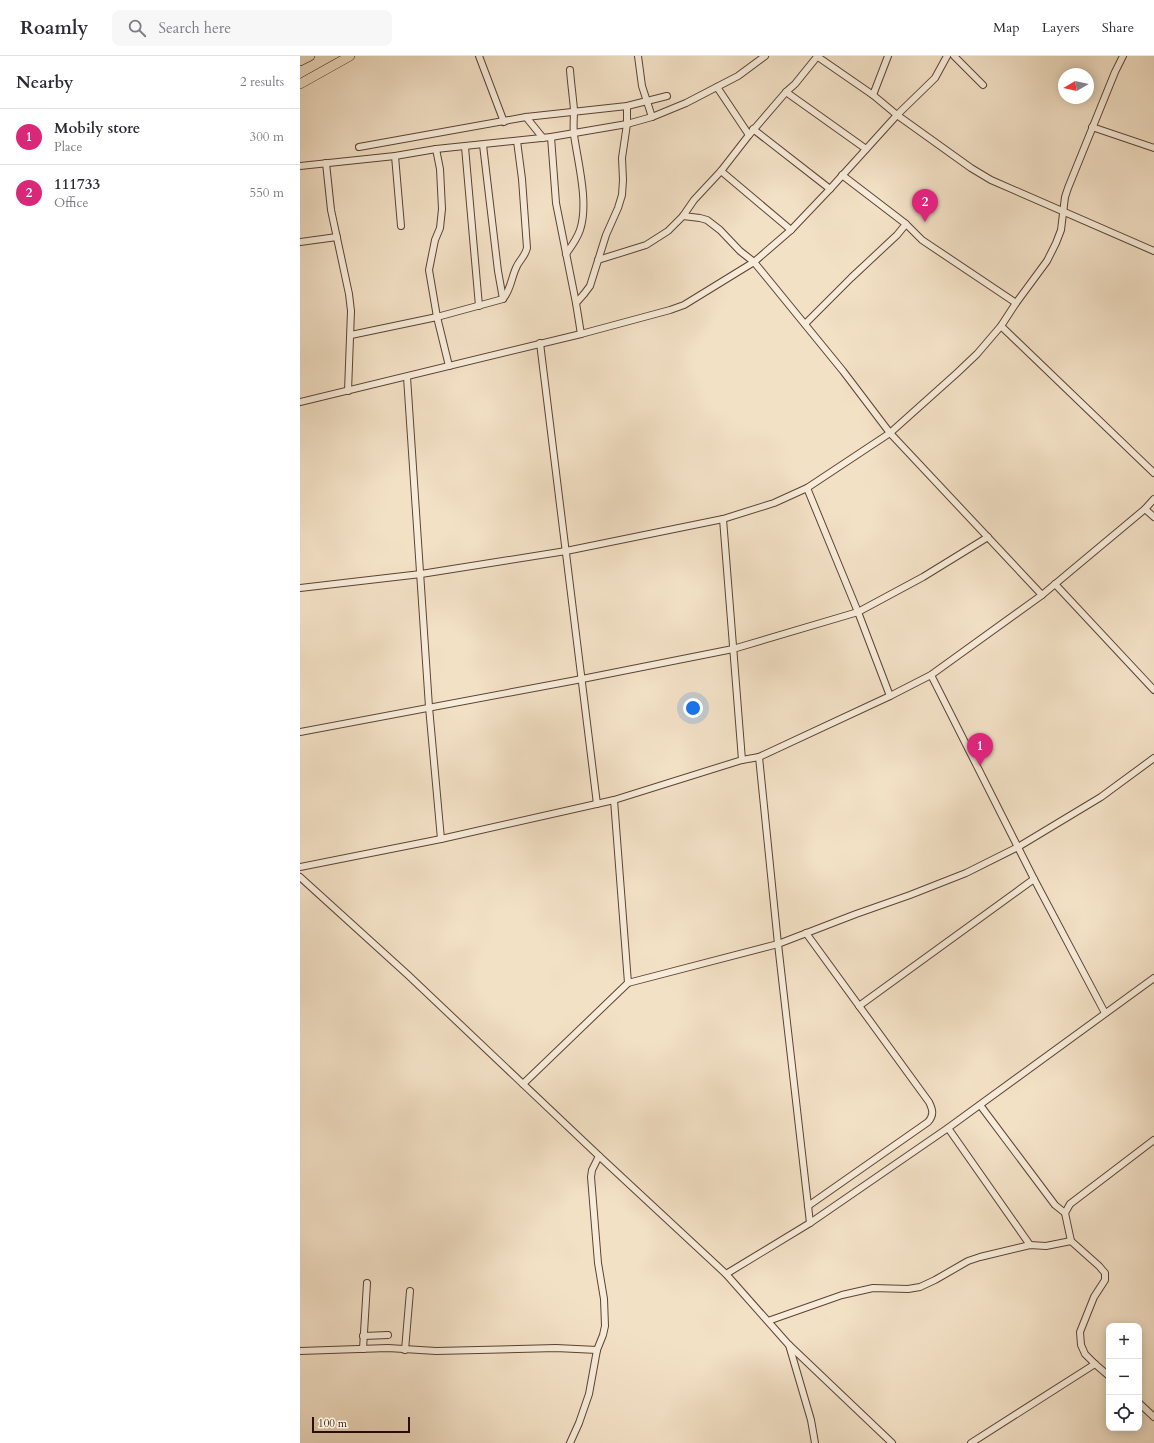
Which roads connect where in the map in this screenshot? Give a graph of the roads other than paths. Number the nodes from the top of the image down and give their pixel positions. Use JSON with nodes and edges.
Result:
{"nodes":[{"id":1,"x":310,"y":56,"type":"edge"},
{"id":2,"x":350,"y":56,"type":"edge"},
{"id":3,"x":479,"y":56,"type":"edge"},
{"id":4,"x":638,"y":56,"type":"edge"},
{"id":5,"x":765,"y":56,"type":"edge"},
{"id":6,"x":888,"y":56,"type":"edge"},
{"id":7,"x":947,"y":56,"type":"edge"},
{"id":8,"x":954,"y":56,"type":"edge"},
{"id":9,"x":1123,"y":56,"type":"edge"},
{"id":10,"x":300,"y":61,"type":"edge"},
{"id":11,"x":570,"y":70,"type":"dead end"},
{"id":12,"x":300,"y":84,"type":"edge"},
{"id":13,"x":983,"y":85,"type":"dead end"},
{"id":14,"x":716,"y":87,"type":"junction"},
{"id":15,"x":786,"y":92,"type":"junction"},
{"id":16,"x":873,"y":95,"type":"junction"},
{"id":17,"x":667,"y":96,"type":"dead end"},
{"id":18,"x":648,"y":101,"type":"junction"},
{"id":19,"x":627,"y":106,"type":"junction"},
{"id":20,"x":574,"y":111,"type":"junction"},
{"id":21,"x":897,"y":115,"type":"junction"},
{"id":22,"x":526,"y":117,"type":"junction"},
{"id":23,"x":652,"y":117,"type":"junction"},
{"id":24,"x":504,"y":122,"type":"junction"},
{"id":25,"x":627,"y":124,"type":"junction"},
{"id":26,"x":1092,"y":127,"type":"junction"},
{"id":27,"x":753,"y":129,"type":"junction"},
{"id":28,"x":574,"y":133,"type":"junction"},
{"id":29,"x":749,"y":135,"type":"junction"},
{"id":30,"x":551,"y":137,"type":"junction"},
{"id":31,"x":543,"y":138,"type":"junction"},
{"id":32,"x":517,"y":141,"type":"junction"},
{"id":33,"x":483,"y":144,"type":"junction"},
{"id":34,"x":359,"y":147,"type":"dead end"},
{"id":35,"x":465,"y":147,"type":"junction"},
{"id":36,"x":1154,"y":148,"type":"edge"},
{"id":37,"x":436,"y":149,"type":"junction"},
{"id":38,"x":866,"y":149,"type":"junction"},
{"id":39,"x":395,"y":156,"type":"junction"},
{"id":40,"x":326,"y":163,"type":"junction"},
{"id":41,"x":300,"y":166,"type":"edge"},
{"id":42,"x":721,"y":171,"type":"junction"},
{"id":43,"x":842,"y":175,"type":"junction"},
{"id":44,"x":830,"y":189,"type":"junction"},
{"id":45,"x":1064,"y":211,"type":"junction"},
{"id":46,"x":683,"y":216,"type":"junction"},
{"id":47,"x":906,"y":224,"type":"junction"},
{"id":48,"x":401,"y":226,"type":"dead end"},
{"id":49,"x":791,"y":230,"type":"junction"},
{"id":50,"x":337,"y":237,"type":"junction"},
{"id":51,"x":300,"y":242,"type":"edge"},
{"id":52,"x":1154,"y":251,"type":"edge"},
{"id":53,"x":566,"y":254,"type":"junction"},
{"id":54,"x":598,"y":260,"type":"junction"},
{"id":55,"x":754,"y":262,"type":"junction"},
{"id":56,"x":503,"y":299,"type":"junction"},
{"id":57,"x":576,"y":303,"type":"junction"},
{"id":58,"x":1016,"y":303,"type":"junction"},
{"id":59,"x":479,"y":306,"type":"junction"},
{"id":60,"x":438,"y":317,"type":"junction"},
{"id":61,"x":805,"y":324,"type":"junction"},
{"id":62,"x":1001,"y":326,"type":"junction"},
{"id":63,"x":581,"y":334,"type":"junction"},
{"id":64,"x":351,"y":335,"type":"junction"},
{"id":65,"x":540,"y":343,"type":"junction"},
{"id":66,"x":449,"y":366,"type":"junction"},
{"id":67,"x":407,"y":377,"type":"junction"},
{"id":68,"x":348,"y":391,"type":"junction"},
{"id":69,"x":300,"y":402,"type":"edge"},
{"id":70,"x":890,"y":433,"type":"junction"},
{"id":71,"x":1154,"y":473,"type":"edge"},
{"id":72,"x":808,"y":488,"type":"junction"},
{"id":73,"x":1154,"y":499,"type":"edge"},
{"id":74,"x":1145,"y":509,"type":"junction"},
{"id":75,"x":1154,"y":517,"type":"edge"},
{"id":76,"x":724,"y":519,"type":"junction"},
{"id":77,"x":988,"y":537,"type":"junction"},
{"id":78,"x":566,"y":551,"type":"junction"},
{"id":79,"x":421,"y":574,"type":"junction"},
{"id":80,"x":1055,"y":584,"type":"junction"},
{"id":81,"x":300,"y":588,"type":"edge"},
{"id":82,"x":1042,"y":595,"type":"junction"},
{"id":83,"x":858,"y":612,"type":"junction"},
{"id":84,"x":733,"y":649,"type":"junction"},
{"id":85,"x":931,"y":675,"type":"junction"},
{"id":86,"x":582,"y":679,"type":"junction"},
{"id":87,"x":1154,"y":690,"type":"edge"},
{"id":88,"x":890,"y":696,"type":"junction"},
{"id":89,"x":429,"y":707,"type":"junction"},
{"id":90,"x":300,"y":732,"type":"edge"},
{"id":91,"x":759,"y":757,"type":"junction"},
{"id":92,"x":1154,"y":758,"type":"edge"},
{"id":93,"x":742,"y":760,"type":"junction"},
{"id":94,"x":614,"y":800,"type":"junction"},
{"id":95,"x":597,"y":804,"type":"junction"},
{"id":96,"x":441,"y":839,"type":"junction"},
{"id":97,"x":1018,"y":847,"type":"junction"},
{"id":98,"x":300,"y":867,"type":"edge"},
{"id":99,"x":300,"y":877,"type":"edge"},
{"id":100,"x":1034,"y":879,"type":"junction"},
{"id":101,"x":806,"y":933,"type":"junction"},
{"id":102,"x":778,"y":944,"type":"junction"},
{"id":103,"x":1154,"y":978,"type":"edge"},
{"id":104,"x":628,"y":983,"type":"junction"},
{"id":105,"x":859,"y":1006,"type":"junction"},
{"id":106,"x":1105,"y":1013,"type":"junction"},
{"id":107,"x":523,"y":1084,"type":"junction"},
{"id":108,"x":980,"y":1105,"type":"junction"},
{"id":109,"x":948,"y":1128,"type":"junction"},
{"id":110,"x":1154,"y":1140,"type":"edge"},
{"id":111,"x":599,"y":1156,"type":"junction"},
{"id":112,"x":808,"y":1206,"type":"junction"},
{"id":113,"x":1065,"y":1213,"type":"junction"},
{"id":114,"x":810,"y":1223,"type":"junction"},
{"id":115,"x":1071,"y":1241,"type":"junction"},
{"id":116,"x":1030,"y":1245,"type":"junction"},
{"id":117,"x":726,"y":1274,"type":"junction"},
{"id":118,"x":367,"y":1283,"type":"dead end"},
{"id":119,"x":410,"y":1291,"type":"dead end"},
{"id":120,"x":768,"y":1320,"type":"junction"},
{"id":121,"x":364,"y":1336,"type":"junction"},
{"id":122,"x":388,"y":1336,"type":"dead end"},
{"id":123,"x":788,"y":1344,"type":"junction"},
{"id":124,"x":363,"y":1349,"type":"junction"},
{"id":125,"x":406,"y":1350,"type":"junction"},
{"id":126,"x":598,"y":1350,"type":"junction"},
{"id":127,"x":300,"y":1351,"type":"edge"},
{"id":128,"x":1095,"y":1364,"type":"junction"},
{"id":129,"x":1106,"y":1373,"type":"edge"},
{"id":130,"x":1142,"y":1406,"type":"edge"},
{"id":131,"x":1154,"y":1417,"type":"edge"},
{"id":132,"x":570,"y":1443,"type":"edge"},
{"id":133,"x":815,"y":1443,"type":"edge"},
{"id":134,"x":892,"y":1443,"type":"edge"},
{"id":135,"x":971,"y":1443,"type":"edge"}],
"edges":[{"from":1,"to":10,"type":"main road"},
{"from":2,"to":12,"type":"main road"},
{"from":3,"to":24,"type":"street"},
{"from":4,"to":18,"type":"street"},
{"from":5,"to":14,"type":"street"},
{"from":6,"to":16,"type":"street"},
{"from":7,"to":21,"type":"street"},
{"from":8,"to":13,"type":"street"},
{"from":9,"to":26,"type":"street"},
{"from":11,"to":20,"type":"street"},
{"from":14,"to":23,"type":"street"},
{"from":14,"to":29,"type":"street"},
{"from":15,"to":16,"type":"street"},
{"from":15,"to":27,"type":"street"},
{"from":15,"to":38,"type":"street"},
{"from":16,"to":21,"type":"street"},
{"from":17,"to":18,"type":"street"},
{"from":18,"to":19,"type":"street"},
{"from":18,"to":23,"type":"street"},
{"from":19,"to":20,"type":"street"},
{"from":19,"to":25,"type":"street"},
{"from":20,"to":22,"type":"street"},
{"from":20,"to":28,"type":"street"},
{"from":21,"to":38,"type":"street"},
{"from":21,"to":45,"type":"street"},
{"from":22,"to":24,"type":"street"},
{"from":22,"to":31,"type":"street"},
{"from":23,"to":25,"type":"street"},
{"from":24,"to":34,"type":"street"},
{"from":25,"to":28,"type":"street"},
{"from":25,"to":54,"type":"street"},
{"from":26,"to":36,"type":"street"},
{"from":26,"to":45,"type":"street"},
{"from":27,"to":29,"type":"street"},
{"from":27,"to":44,"type":"street"},
{"from":28,"to":30,"type":"street"},
{"from":28,"to":53,"type":"street"},
{"from":29,"to":42,"type":"street"},
{"from":30,"to":31,"type":"street"},
{"from":30,"to":53,"type":"street"},
{"from":31,"to":32,"type":"street"},
{"from":32,"to":33,"type":"street"},
{"from":32,"to":56,"type":"street"},
{"from":33,"to":35,"type":"street"},
{"from":33,"to":56,"type":"street"},
{"from":35,"to":37,"type":"street"},
{"from":35,"to":59,"type":"street"},
{"from":37,"to":39,"type":"street"},
{"from":37,"to":60,"type":"street"},
{"from":38,"to":43,"type":"street"},
{"from":39,"to":40,"type":"street"},
{"from":39,"to":48,"type":"street"},
{"from":40,"to":41,"type":"street"},
{"from":40,"to":50,"type":"street"},
{"from":42,"to":46,"type":"street"},
{"from":42,"to":49,"type":"street"},
{"from":43,"to":44,"type":"street"},
{"from":43,"to":47,"type":"street"},
{"from":44,"to":49,"type":"street"},
{"from":45,"to":52,"type":"street"},
{"from":45,"to":58,"type":"street"},
{"from":46,"to":54,"type":"street"},
{"from":46,"to":55,"type":"street"},
{"from":47,"to":58,"type":"street"},
{"from":47,"to":61,"type":"street"},
{"from":49,"to":55,"type":"street"},
{"from":50,"to":51,"type":"street"},
{"from":50,"to":64,"type":"street"},
{"from":53,"to":57,"type":"street"},
{"from":54,"to":57,"type":"street"},
{"from":55,"to":61,"type":"street"},
{"from":55,"to":63,"type":"street"},
{"from":56,"to":59,"type":"street"},
{"from":57,"to":63,"type":"street"},
{"from":58,"to":62,"type":"street"},
{"from":59,"to":60,"type":"street"},
{"from":60,"to":64,"type":"street"},
{"from":60,"to":66,"type":"street"},
{"from":61,"to":70,"type":"street"},
{"from":62,"to":70,"type":"street"},
{"from":62,"to":71,"type":"street"},
{"from":63,"to":65,"type":"street"},
{"from":64,"to":68,"type":"street"},
{"from":65,"to":66,"type":"street"},
{"from":65,"to":78,"type":"street"},
{"from":66,"to":67,"type":"street"},
{"from":67,"to":68,"type":"street"},
{"from":67,"to":79,"type":"street"},
{"from":68,"to":69,"type":"street"},
{"from":70,"to":72,"type":"street"},
{"from":70,"to":77,"type":"street"},
{"from":72,"to":76,"type":"street"},
{"from":72,"to":83,"type":"street"},
{"from":73,"to":74,"type":"street"},
{"from":74,"to":75,"type":"street"},
{"from":74,"to":80,"type":"street"},
{"from":76,"to":78,"type":"street"},
{"from":76,"to":84,"type":"street"},
{"from":77,"to":82,"type":"street"},
{"from":77,"to":83,"type":"street"},
{"from":78,"to":79,"type":"street"},
{"from":78,"to":86,"type":"street"},
{"from":79,"to":81,"type":"street"},
{"from":79,"to":89,"type":"street"},
{"from":80,"to":82,"type":"street"},
{"from":80,"to":87,"type":"street"},
{"from":82,"to":85,"type":"street"},
{"from":83,"to":84,"type":"street"},
{"from":83,"to":88,"type":"street"},
{"from":84,"to":86,"type":"street"},
{"from":84,"to":93,"type":"street"},
{"from":85,"to":88,"type":"street"},
{"from":85,"to":97,"type":"street"},
{"from":86,"to":89,"type":"street"},
{"from":86,"to":95,"type":"street"},
{"from":88,"to":91,"type":"street"},
{"from":89,"to":90,"type":"street"},
{"from":89,"to":96,"type":"street"},
{"from":91,"to":93,"type":"street"},
{"from":91,"to":102,"type":"street"},
{"from":92,"to":97,"type":"street"},
{"from":93,"to":94,"type":"street"},
{"from":94,"to":95,"type":"street"},
{"from":94,"to":104,"type":"street"},
{"from":95,"to":96,"type":"street"},
{"from":96,"to":98,"type":"street"},
{"from":97,"to":100,"type":"street"},
{"from":97,"to":101,"type":"street"},
{"from":99,"to":107,"type":"street"},
{"from":100,"to":105,"type":"street"},
{"from":100,"to":106,"type":"street"},
{"from":101,"to":102,"type":"street"},
{"from":101,"to":105,"type":"street"},
{"from":102,"to":104,"type":"street"},
{"from":102,"to":112,"type":"street"},
{"from":103,"to":106,"type":"street"},
{"from":104,"to":107,"type":"street"},
{"from":105,"to":112,"type":"street"},
{"from":106,"to":108,"type":"street"},
{"from":107,"to":111,"type":"street"},
{"from":108,"to":109,"type":"street"},
{"from":108,"to":113,"type":"street"},
{"from":109,"to":114,"type":"street"},
{"from":109,"to":116,"type":"street"},
{"from":110,"to":113,"type":"street"},
{"from":111,"to":117,"type":"street"},
{"from":111,"to":126,"type":"street"},
{"from":112,"to":114,"type":"street"},
{"from":113,"to":115,"type":"street"},
{"from":114,"to":117,"type":"street"},
{"from":115,"to":116,"type":"street"},
{"from":115,"to":128,"type":"street"},
{"from":116,"to":120,"type":"street"},
{"from":117,"to":120,"type":"street"},
{"from":118,"to":121,"type":"street"},
{"from":119,"to":125,"type":"street"},
{"from":120,"to":123,"type":"street"},
{"from":121,"to":122,"type":"street"},
{"from":121,"to":124,"type":"street"},
{"from":123,"to":133,"type":"street"},
{"from":123,"to":134,"type":"street"},
{"from":124,"to":125,"type":"street"},
{"from":124,"to":127,"type":"street"},
{"from":125,"to":126,"type":"street"},
{"from":126,"to":132,"type":"street"},
{"from":128,"to":129,"type":"street"},
{"from":128,"to":135,"type":"street"},
{"from":130,"to":131,"type":"street"}]}
